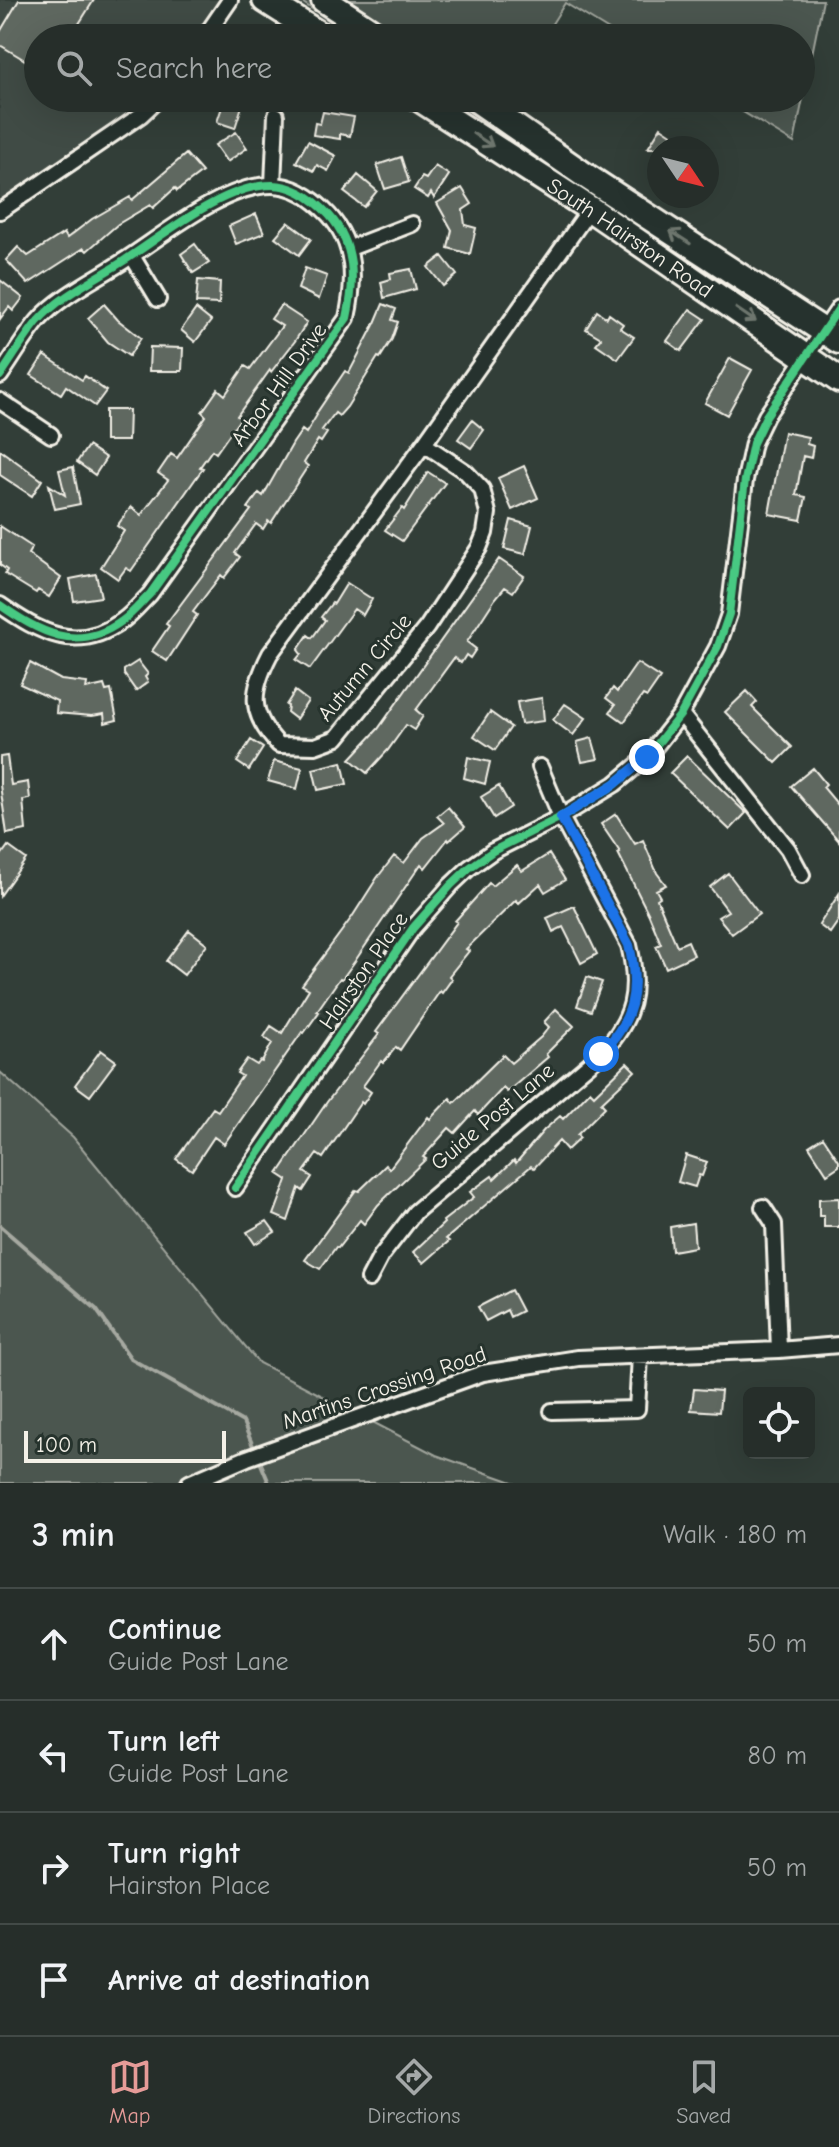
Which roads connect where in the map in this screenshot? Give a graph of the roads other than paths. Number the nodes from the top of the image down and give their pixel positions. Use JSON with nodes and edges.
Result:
{"nodes":[{"id":1,"x":230,"y":0,"type":"edge"},
{"id":2,"x":265,"y":0,"type":"edge"},
{"id":3,"x":324,"y":0,"type":"edge"},
{"id":4,"x":214,"y":24,"type":"edge"},
{"id":5,"x":303,"y":24,"type":"edge"},
{"id":6,"x":361,"y":24,"type":"edge"},
{"id":7,"x":144,"y":112,"type":"edge"},
{"id":8,"x":440,"y":112,"type":"edge"},
{"id":9,"x":494,"y":112,"type":"edge"},
{"id":10,"x":276,"y":115,"type":"dead end"},
{"id":11,"x":273,"y":185,"type":"junction"},
{"id":12,"x":590,"y":209,"type":"junction"},
{"id":13,"x":0,"y":211,"type":"edge"},
{"id":14,"x":412,"y":224,"type":"dead end"},
{"id":15,"x":350,"y":248,"type":"junction"},
{"id":16,"x":132,"y":256,"type":"junction"},
{"id":17,"x":158,"y":299,"type":"dead end"},
{"id":18,"x":839,"y":308,"type":"edge"},
{"id":19,"x":831,"y":336,"type":"edge"},
{"id":20,"x":806,"y":356,"type":"junction"},
{"id":21,"x":0,"y":376,"type":"edge"},
{"id":22,"x":839,"y":380,"type":"edge"},
{"id":23,"x":0,"y":401,"type":"edge"},
{"id":24,"x":51,"y":435,"type":"dead end"},
{"id":25,"x":424,"y":444,"type":"junction"},
{"id":26,"x":0,"y":605,"type":"edge"},
{"id":27,"x":681,"y":714,"type":"junction"},
{"id":28,"x":540,"y":767,"type":"dead end"},
{"id":29,"x":561,"y":817,"type":"junction"},
{"id":30,"x":802,"y":875,"type":"dead end"},
{"id":31,"x":235,"y":1188,"type":"dead end"},
{"id":32,"x":763,"y":1207,"type":"dead end"},
{"id":33,"x":369,"y":1279,"type":"dead end"},
{"id":34,"x":839,"y":1345,"type":"edge"},
{"id":35,"x":779,"y":1350,"type":"junction"},
{"id":36,"x":640,"y":1356,"type":"junction"},
{"id":37,"x":552,"y":1411,"type":"dead end"},
{"id":38,"x":189,"y":1483,"type":"edge"}],
"edges":[{"from":1,"to":4,"type":"street"},
{"from":2,"to":5,"type":"main road"},
{"from":3,"to":6,"type":"main road"},
{"from":7,"to":13,"type":"street"},
{"from":8,"to":12,"type":"main road","name":"South Hairston Road","one_way":true},
{"from":19,"to":9,"type":"main road","name":"South Hairston Road","one_way":true},
{"from":10,"to":11,"type":"street"},
{"from":11,"to":15,"type":"street","name":"Arbor Hill Drive"},
{"from":11,"to":16,"type":"street"},
{"from":12,"to":20,"type":"main road","name":"South Hairston Road","one_way":true},
{"from":12,"to":25,"type":"street","name":"Autumn Circle"},
{"from":14,"to":15,"type":"street"},
{"from":15,"to":26,"type":"street","name":"Arbor Hill Drive"},
{"from":16,"to":17,"type":"street"},
{"from":16,"to":21,"type":"street"},
{"from":18,"to":19,"type":"street","name":"Hairston Place"},
{"from":19,"to":20,"type":"street","name":"Hairston Place"},
{"from":20,"to":22,"type":"main road","name":"South Hairston Road"},
{"from":20,"to":27,"type":"street","name":"Hairston Place"},
{"from":23,"to":24,"type":"street"},
{"from":25,"to":25,"type":"street","name":"Autumn Circle"},
{"from":27,"to":29,"type":"street","name":"Hairston Place"},
{"from":27,"to":30,"type":"street"},
{"from":28,"to":29,"type":"street","name":"Guide Post Lane"},
{"from":29,"to":31,"type":"street","name":"Hairston Place"},
{"from":29,"to":33,"type":"street","name":"Guide Post Lane"},
{"from":32,"to":35,"type":"street"},
{"from":34,"to":35,"type":"street","name":"Martins Crossing Road"},
{"from":35,"to":36,"type":"street","name":"Martins Crossing Road"},
{"from":36,"to":37,"type":"street"},
{"from":36,"to":38,"type":"street","name":"Martins Crossing Road"}]}
